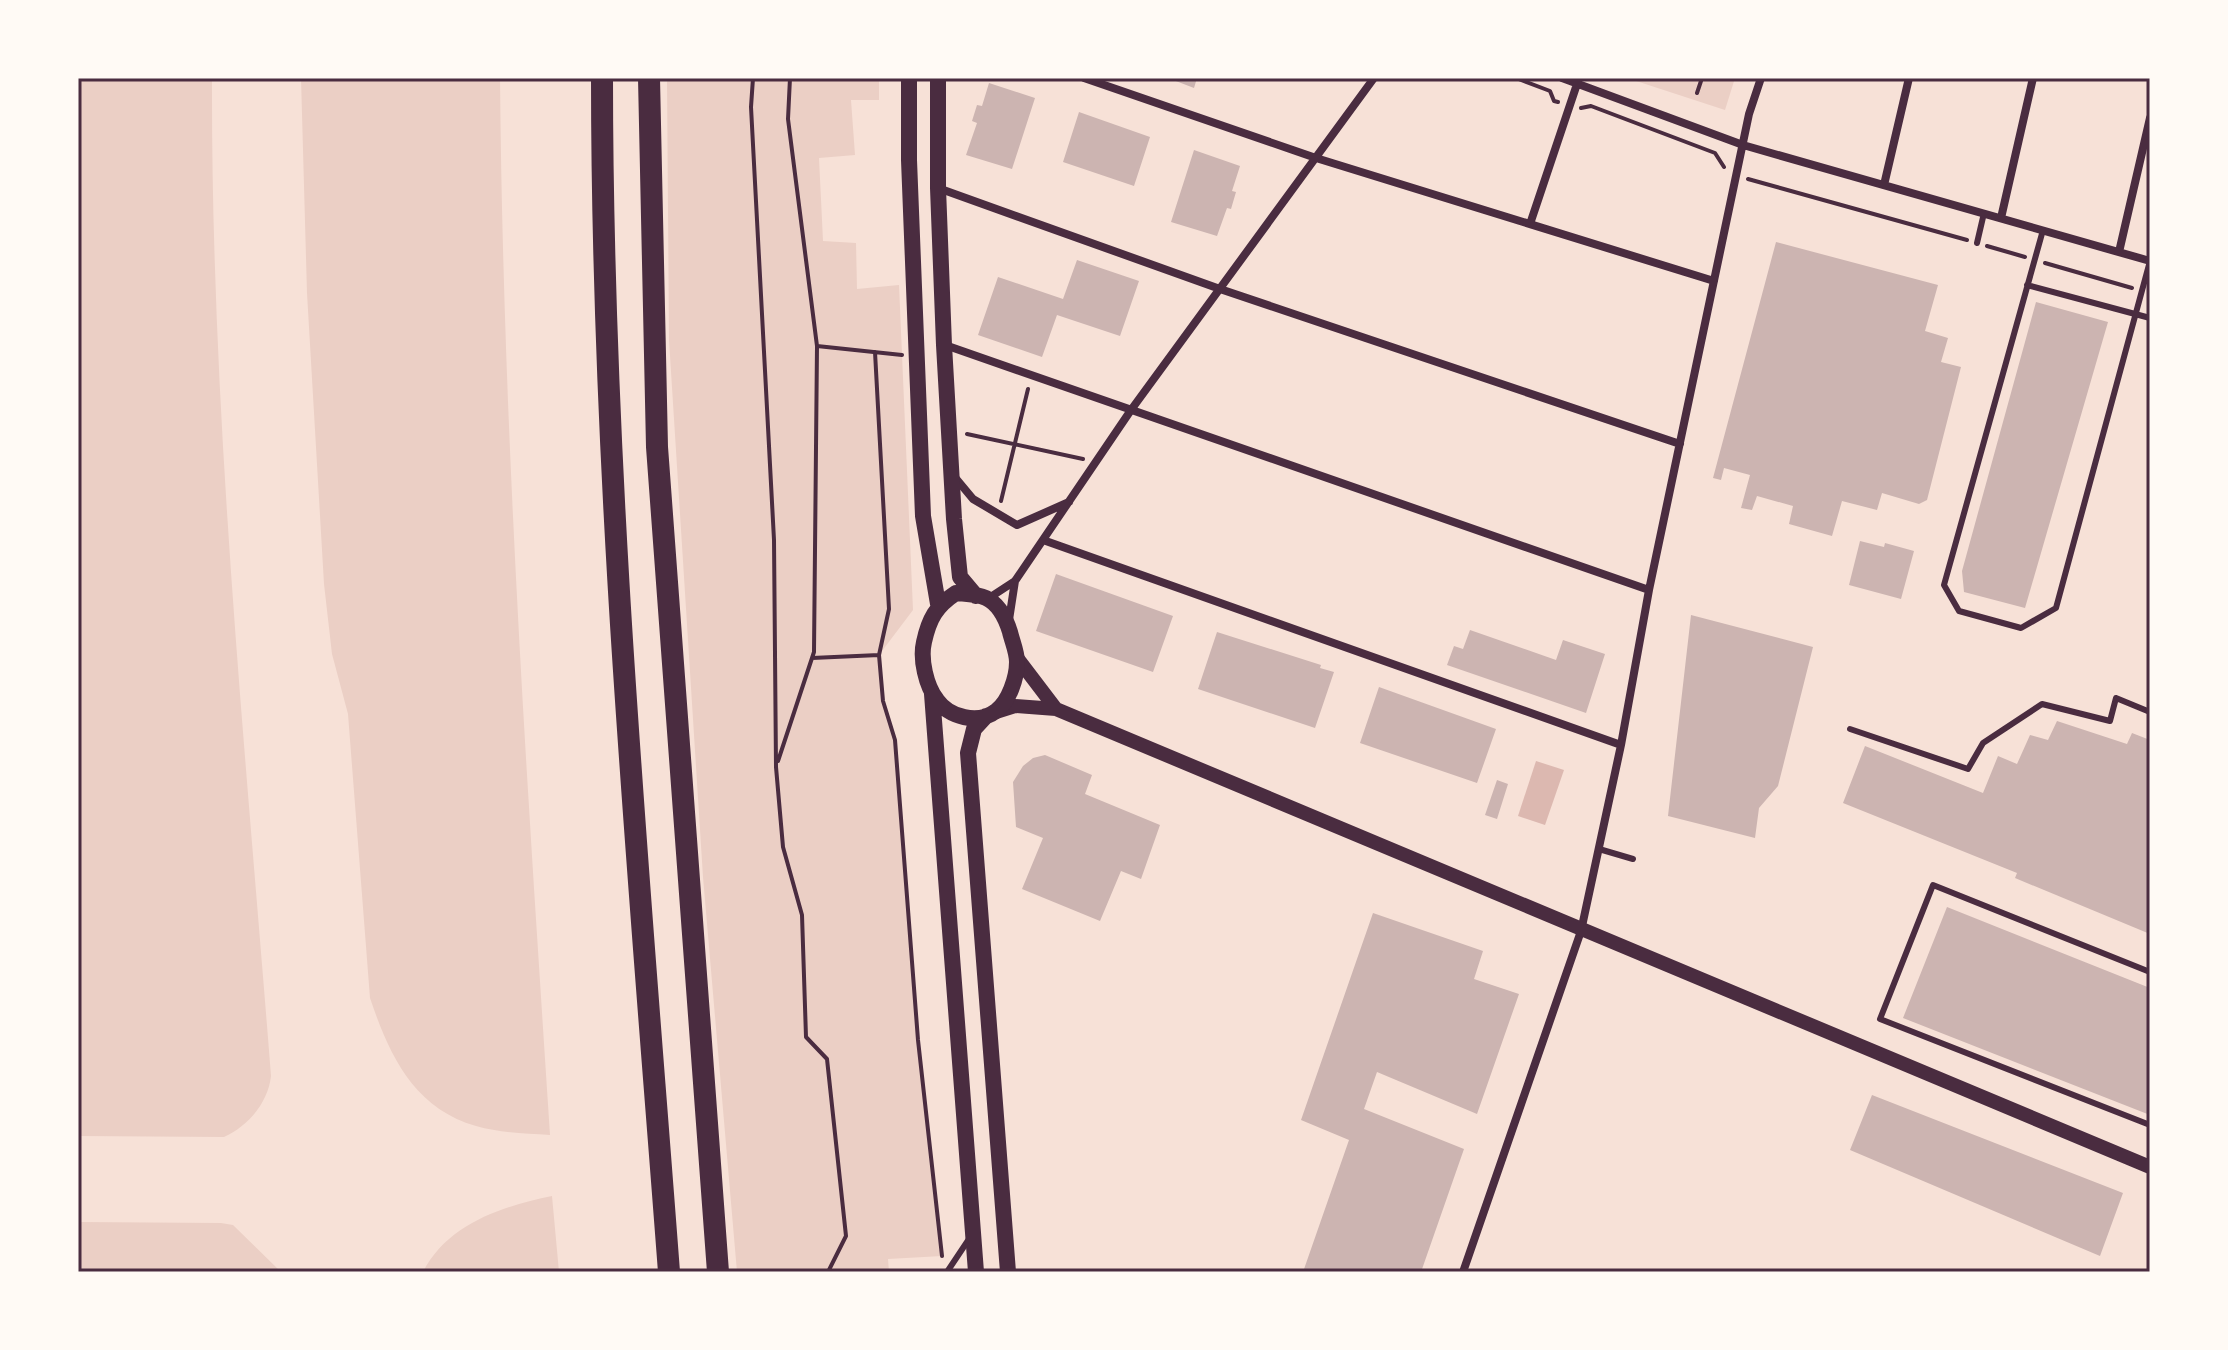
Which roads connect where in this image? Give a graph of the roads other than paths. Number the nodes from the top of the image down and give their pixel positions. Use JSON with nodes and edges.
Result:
{"nodes":[{"id":1,"x":602,"y":78,"type":"edge"},
{"id":2,"x":649,"y":78,"type":"edge"},
{"id":3,"x":909,"y":78,"type":"edge"},
{"id":4,"x":938,"y":78,"type":"edge"},
{"id":5,"x":1084,"y":78,"type":"edge"},
{"id":6,"x":1374,"y":78,"type":"edge"},
{"id":7,"x":1562,"y":78,"type":"edge"},
{"id":8,"x":1761,"y":78,"type":"edge"},
{"id":9,"x":1909,"y":78,"type":"edge"},
{"id":10,"x":2033,"y":78,"type":"edge"},
{"id":11,"x":1577,"y":84,"type":"junction"},
{"id":12,"x":2150,"y":118,"type":"edge"},
{"id":13,"x":1743,"y":145,"type":"junction"},
{"id":14,"x":1316,"y":158,"type":"junction"},
{"id":15,"x":1884,"y":185,"type":"junction"},
{"id":16,"x":938,"y":188,"type":"junction"},
{"id":17,"x":1984,"y":213,"type":"junction"},
{"id":18,"x":2001,"y":218,"type":"junction"},
{"id":19,"x":1530,"y":224,"type":"junction"},
{"id":20,"x":2043,"y":230,"type":"junction"},
{"id":21,"x":1977,"y":243,"type":"road end"},
{"id":22,"x":2119,"y":252,"type":"junction"},
{"id":23,"x":2150,"y":261,"type":"edge"},
{"id":24,"x":1714,"y":281,"type":"junction"},
{"id":25,"x":2027,"y":285,"type":"junction"},
{"id":26,"x":1220,"y":289,"type":"junction"},
{"id":27,"x":2135,"y":313,"type":"junction"},
{"id":28,"x":2150,"y":318,"type":"edge"},
{"id":29,"x":944,"y":345,"type":"junction"},
{"id":30,"x":1131,"y":410,"type":"junction"},
{"id":31,"x":1680,"y":444,"type":"junction"},
{"id":32,"x":952,"y":473,"type":"junction"},
{"id":33,"x":1069,"y":502,"type":"junction"},
{"id":34,"x":1043,"y":540,"type":"junction"},
{"id":35,"x":1015,"y":581,"type":"junction"},
{"id":36,"x":1649,"y":590,"type":"junction"},
{"id":37,"x":982,"y":597,"type":"junction"},
{"id":38,"x":938,"y":604,"type":"junction"},
{"id":39,"x":1008,"y":626,"type":"junction"},
{"id":40,"x":1018,"y":659,"type":"junction"},
{"id":41,"x":932,"y":694,"type":"junction"},
{"id":42,"x":1056,"y":709,"type":"junction"},
{"id":43,"x":2150,"y":712,"type":"edge"},
{"id":44,"x":991,"y":714,"type":"junction"},
{"id":45,"x":1850,"y":729,"type":"dead end"},
{"id":46,"x":1621,"y":745,"type":"junction"},
{"id":47,"x":1599,"y":849,"type":"junction"},
{"id":48,"x":1633,"y":859,"type":"dead end"},
{"id":49,"x":1581,"y":931,"type":"junction"},
{"id":50,"x":2150,"y":972,"type":"edge"},
{"id":51,"x":2150,"y":1125,"type":"edge"},
{"id":52,"x":2150,"y":1167,"type":"edge"},
{"id":53,"x":973,"y":1233,"type":"junction"},
{"id":54,"x":669,"y":1272,"type":"edge"},
{"id":55,"x":718,"y":1272,"type":"edge"},
{"id":56,"x":947,"y":1272,"type":"edge"},
{"id":57,"x":976,"y":1272,"type":"edge"},
{"id":58,"x":1008,"y":1272,"type":"edge"},
{"id":59,"x":1463,"y":1272,"type":"edge"}],
"edges":[{"from":1,"to":54,"type":"highway"},
{"from":2,"to":55,"type":"highway"},
{"from":3,"to":38,"type":"main road"},
{"from":4,"to":16,"type":"main road"},
{"from":5,"to":14,"type":"street"},
{"from":6,"to":14,"type":"street"},
{"from":7,"to":11,"type":"street"},
{"from":8,"to":13,"type":"street"},
{"from":9,"to":15,"type":"street"},
{"from":10,"to":18,"type":"street"},
{"from":11,"to":13,"type":"street"},
{"from":11,"to":19,"type":"street"},
{"from":12,"to":22,"type":"street"},
{"from":13,"to":15,"type":"street"},
{"from":13,"to":24,"type":"street"},
{"from":14,"to":19,"type":"street"},
{"from":14,"to":26,"type":"street"},
{"from":15,"to":17,"type":"street"},
{"from":16,"to":26,"type":"street"},
{"from":16,"to":29,"type":"main road"},
{"from":17,"to":18,"type":"street"},
{"from":17,"to":21,"type":"lane"},
{"from":18,"to":20,"type":"street"},
{"from":19,"to":24,"type":"street"},
{"from":20,"to":22,"type":"street"},
{"from":20,"to":25,"type":"lane"},
{"from":22,"to":23,"type":"street"},
{"from":23,"to":27,"type":"lane"},
{"from":24,"to":31,"type":"street"},
{"from":25,"to":27,"type":"lane"},
{"from":25,"to":27,"type":"lane"},
{"from":26,"to":30,"type":"street"},
{"from":26,"to":31,"type":"street"},
{"from":27,"to":28,"type":"lane"},
{"from":29,"to":30,"type":"street"},
{"from":29,"to":32,"type":"main road"},
{"from":30,"to":33,"type":"street"},
{"from":30,"to":36,"type":"street"},
{"from":31,"to":36,"type":"street"},
{"from":32,"to":33,"type":"street"},
{"from":32,"to":37,"type":"main road"},
{"from":33,"to":34,"type":"street"},
{"from":34,"to":35,"type":"street"},
{"from":34,"to":46,"type":"street"},
{"from":35,"to":37,"type":"street"},
{"from":35,"to":39,"type":"street"},
{"from":36,"to":46,"type":"street"},
{"from":37,"to":38,"type":"main road"},
{"from":37,"to":39,"type":"main road"},
{"from":38,"to":41,"type":"main road"},
{"from":39,"to":40,"type":"main road"},
{"from":40,"to":42,"type":"street"},
{"from":40,"to":44,"type":"main road"},
{"from":41,"to":44,"type":"main road"},
{"from":41,"to":53,"type":"main road"},
{"from":42,"to":44,"type":"street"},
{"from":42,"to":49,"type":"street"},
{"from":43,"to":45,"type":"lane"},
{"from":44,"to":58,"type":"main road"},
{"from":46,"to":47,"type":"street"},
{"from":47,"to":48,"type":"lane"},
{"from":47,"to":49,"type":"street"},
{"from":49,"to":52,"type":"street"},
{"from":49,"to":59,"type":"street"},
{"from":50,"to":51,"type":"lane"},
{"from":53,"to":56,"type":"lane"},
{"from":53,"to":57,"type":"main road"}]}
